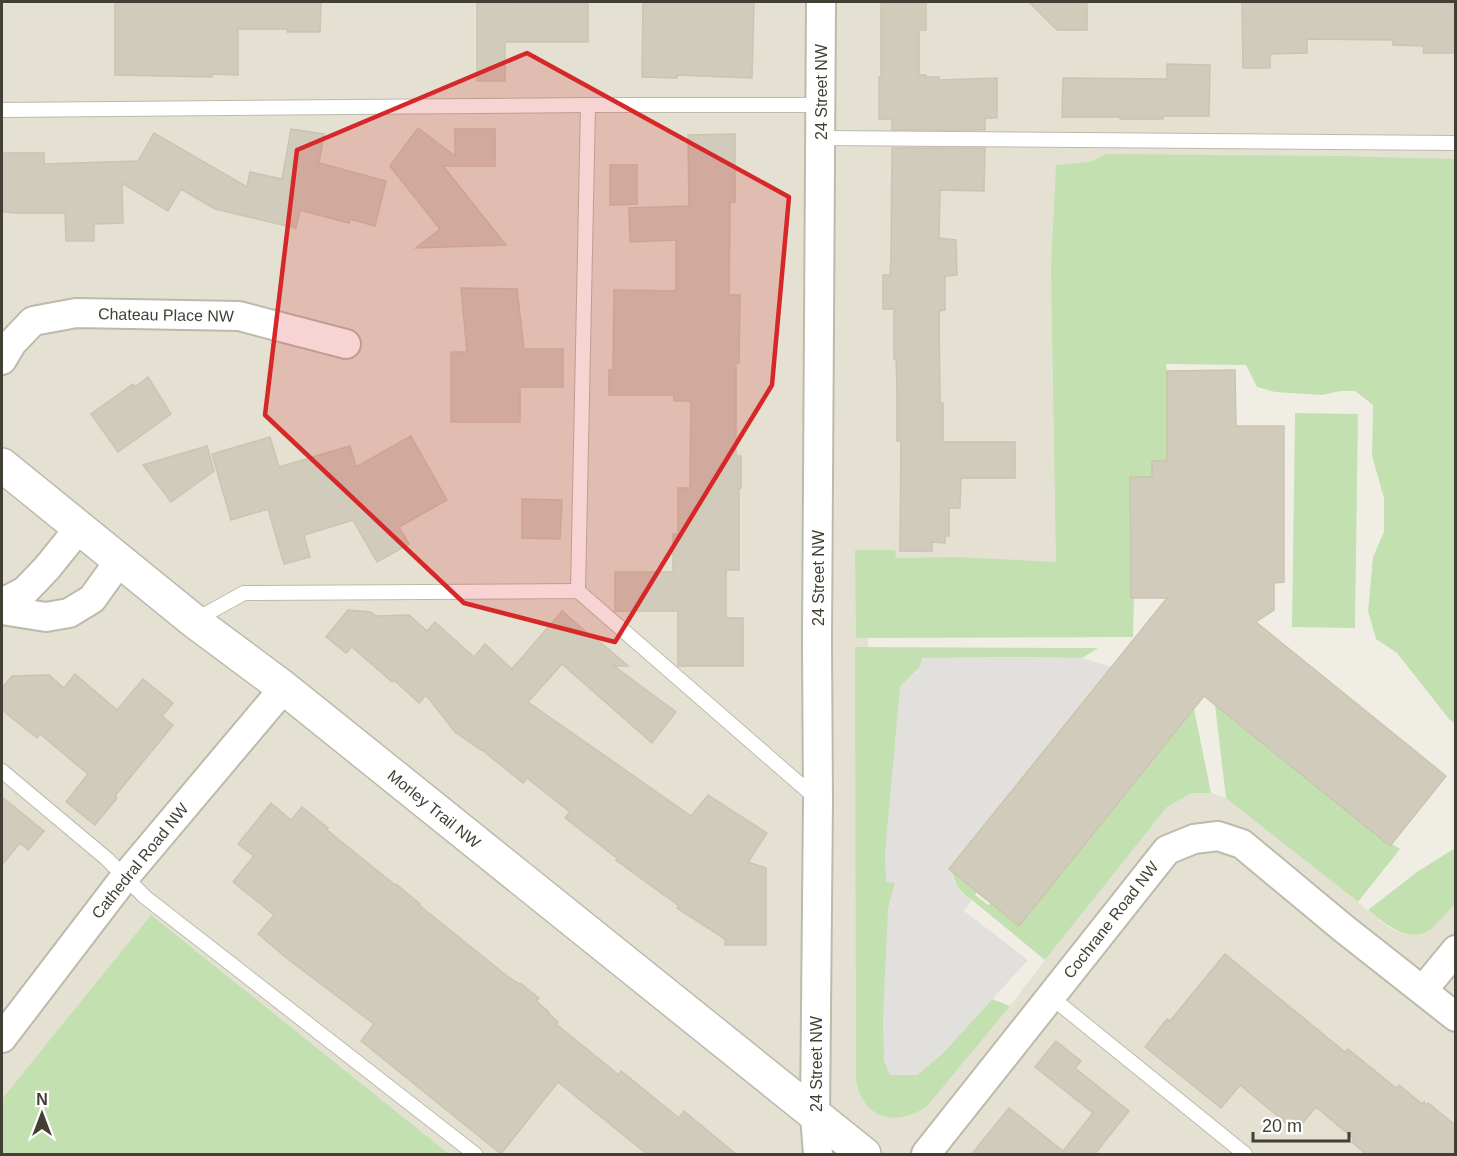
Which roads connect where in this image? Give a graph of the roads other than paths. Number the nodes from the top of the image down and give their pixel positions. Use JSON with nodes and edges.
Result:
{"nodes":[{"id":1,"x":821,"y":2,"type":"edge"},
{"id":2,"x":588,"y":105,"type":"junction"},
{"id":3,"x":821,"y":105,"type":"junction"},
{"id":4,"x":2,"y":110,"type":"edge"},
{"id":5,"x":821,"y":138,"type":"junction"},
{"id":6,"x":1455,"y":143,"type":"edge"},
{"id":7,"x":346,"y":345,"type":"dead end"},
{"id":8,"x":2,"y":360,"type":"edge"},
{"id":9,"x":2,"y":465,"type":"edge"},
{"id":10,"x":80,"y":527,"type":"junction"},
{"id":11,"x":120,"y":560,"type":"junction"},
{"id":12,"x":578,"y":591,"type":"junction"},
{"id":13,"x":2,"y":603,"type":"edge"},
{"id":14,"x":2,"y":610,"type":"edge"},
{"id":15,"x":194,"y":621,"type":"junction"},
{"id":16,"x":284,"y":688,"type":"junction"},
{"id":17,"x":2,"y":771,"type":"edge"},
{"id":18,"x":818,"y":801,"type":"junction"},
{"id":19,"x":125,"y":877,"type":"junction"},
{"id":20,"x":1455,"y":950,"type":"edge"},
{"id":21,"x":1423,"y":990,"type":"junction"},
{"id":22,"x":1051,"y":997,"type":"junction"},
{"id":23,"x":1455,"y":1017,"type":"edge"},
{"id":24,"x":2,"y":1038,"type":"edge"},
{"id":25,"x":815,"y":1116,"type":"junction"},
{"id":26,"x":475,"y":1155,"type":"edge"},
{"id":27,"x":818,"y":1155,"type":"edge"},
{"id":28,"x":864,"y":1155,"type":"edge"},
{"id":29,"x":926,"y":1155,"type":"edge"},
{"id":30,"x":1245,"y":1155,"type":"edge"}],
"edges":[{"from":1,"to":3,"type":"street","name":"24 Street NW"},
{"from":2,"to":3,"type":"lane"},
{"from":2,"to":4,"type":"lane"},
{"from":2,"to":12,"type":"lane"},
{"from":3,"to":5,"type":"street","name":"24 Street NW"},
{"from":5,"to":6,"type":"lane"},
{"from":5,"to":18,"type":"street","name":"24 Street NW"},
{"from":7,"to":8,"type":"street","name":"Chateau Place NW"},
{"from":9,"to":10,"type":"street","name":"Morley Trail NW"},
{"from":10,"to":11,"type":"street","name":"Morley Trail NW"},
{"from":10,"to":13,"type":"street"},
{"from":11,"to":14,"type":"street"},
{"from":11,"to":15,"type":"street","name":"Morley Trail NW"},
{"from":12,"to":15,"type":"lane"},
{"from":12,"to":18,"type":"lane"},
{"from":15,"to":16,"type":"street","name":"Morley Trail NW"},
{"from":16,"to":19,"type":"street","name":"Cathedral Road NW"},
{"from":16,"to":25,"type":"street","name":"Morley Trail NW"},
{"from":17,"to":19,"type":"lane"},
{"from":18,"to":25,"type":"street","name":"24 Street NW"},
{"from":19,"to":24,"type":"street","name":"Cathedral Road NW"},
{"from":19,"to":26,"type":"lane"},
{"from":20,"to":21,"type":"street"},
{"from":21,"to":22,"type":"street","name":"Cochrane Road NW"},
{"from":21,"to":23,"type":"street","name":"Cochrane Road NW"},
{"from":22,"to":29,"type":"street","name":"Cochrane Road NW"},
{"from":22,"to":30,"type":"lane"},
{"from":25,"to":27,"type":"street","name":"24 Street NW"},
{"from":25,"to":28,"type":"street","name":"Morley Trail NW"}]}
